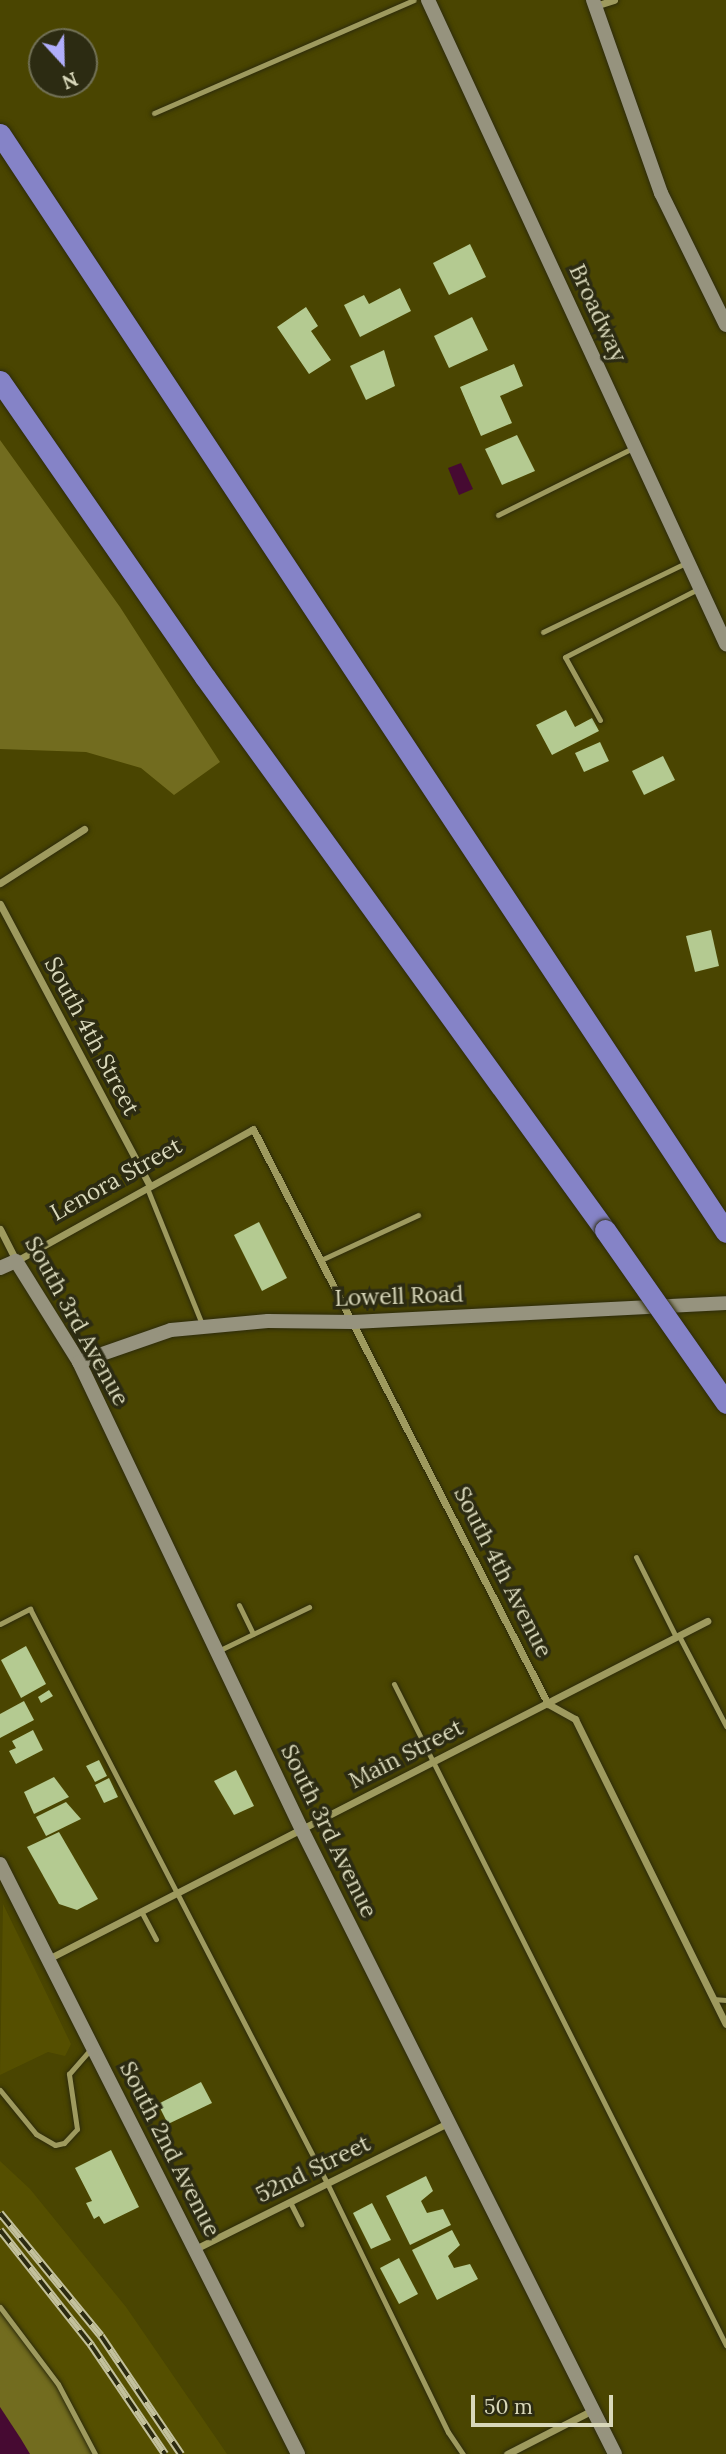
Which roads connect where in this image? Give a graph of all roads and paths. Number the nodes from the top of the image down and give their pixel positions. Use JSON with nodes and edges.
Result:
{"nodes":[{"id":1,"x":414,"y":0,"type":"edge"},
{"id":2,"x":428,"y":0,"type":"edge"},
{"id":3,"x":614,"y":0,"type":"edge"},
{"id":4,"x":594,"y":3,"type":"edge"},
{"id":5,"x":154,"y":113,"type":"dead end"},
{"id":6,"x":0,"y":134,"type":"edge"},
{"id":7,"x":726,"y":325,"type":"edge"},
{"id":8,"x":0,"y":381,"type":"edge"},
{"id":9,"x":635,"y":447,"type":"junction"},
{"id":10,"x":499,"y":515,"type":"dead end"},
{"id":11,"x":688,"y":562,"type":"junction"},
{"id":12,"x":700,"y":588,"type":"junction"},
{"id":13,"x":543,"y":632,"type":"dead end"},
{"id":14,"x":726,"y":644,"type":"edge"},
{"id":15,"x":600,"y":720,"type":"dead end"},
{"id":16,"x":84,"y":828,"type":"dead end"},
{"id":17,"x":0,"y":883,"type":"edge"},
{"id":18,"x":0,"y":904,"type":"edge"},
{"id":19,"x":253,"y":1129,"type":"joint"},
{"id":20,"x":148,"y":1187,"type":"junction"},
{"id":21,"x":418,"y":1215,"type":"dead end"},
{"id":22,"x":721,"y":1224,"type":"edge"},
{"id":23,"x":0,"y":1229,"type":"edge"},
{"id":24,"x":321,"y":1260,"type":"junction"},
{"id":25,"x":16,"y":1261,"type":"junction"},
{"id":26,"x":0,"y":1268,"type":"edge"},
{"id":27,"x":726,"y":1303,"type":"edge"},
{"id":28,"x":353,"y":1322,"type":"junction"},
{"id":29,"x":203,"y":1327,"type":"junction"},
{"id":30,"x":79,"y":1362,"type":"junction"},
{"id":31,"x":726,"y":1403,"type":"edge"},
{"id":32,"x":636,"y":1557,"type":"dead end"},
{"id":33,"x":239,"y":1605,"type":"dead end"},
{"id":34,"x":309,"y":1607,"type":"dead end"},
{"id":35,"x":708,"y":1621,"type":"dead end"},
{"id":36,"x":0,"y":1624,"type":"edge"},
{"id":37,"x":253,"y":1634,"type":"junction"},
{"id":38,"x":678,"y":1636,"type":"junction"},
{"id":39,"x":217,"y":1652,"type":"junction"},
{"id":40,"x":394,"y":1684,"type":"dead end"},
{"id":41,"x":548,"y":1704,"type":"junction"},
{"id":42,"x":726,"y":1726,"type":"edge"},
{"id":43,"x":431,"y":1762,"type":"junction"},
{"id":44,"x":301,"y":1828,"type":"junction"},
{"id":45,"x":0,"y":1864,"type":"edge"},
{"id":46,"x":177,"y":1893,"type":"junction"},
{"id":47,"x":141,"y":1911,"type":"junction"},
{"id":48,"x":156,"y":1939,"type":"dead end"},
{"id":49,"x":48,"y":1959,"type":"junction"},
{"id":50,"x":713,"y":1999,"type":"junction"},
{"id":51,"x":726,"y":2000,"type":"edge"},
{"id":52,"x":726,"y":2024,"type":"edge"},
{"id":53,"x":93,"y":2048,"type":"junction"},
{"id":54,"x":0,"y":2090,"type":"edge"},
{"id":55,"x":448,"y":2123,"type":"junction"},
{"id":56,"x":327,"y":2183,"type":"junction"},
{"id":57,"x":290,"y":2202,"type":"junction"},
{"id":58,"x":301,"y":2224,"type":"dead end"},
{"id":59,"x":195,"y":2249,"type":"junction"},
{"id":60,"x":0,"y":2307,"type":"edge"},
{"id":61,"x":726,"y":2345,"type":"edge"},
{"id":62,"x":593,"y":2410,"type":"junction"},
{"id":63,"x":95,"y":2454,"type":"edge"},
{"id":64,"x":298,"y":2454,"type":"edge"},
{"id":65,"x":463,"y":2454,"type":"edge"},
{"id":66,"x":507,"y":2454,"type":"edge"},
{"id":67,"x":615,"y":2454,"type":"edge"}],
"edges":[{"from":1,"to":5,"type":"lane"},
{"from":2,"to":9,"type":"street","name":"Broadway"},
{"from":3,"to":4,"type":"street"},
{"from":4,"to":7,"type":"street"},
{"from":6,"to":22,"type":"highway"},
{"from":8,"to":31,"type":"highway","bridge":true},
{"from":9,"to":10,"type":"lane"},
{"from":9,"to":11,"type":"street","name":"Broadway"},
{"from":11,"to":12,"type":"street","name":"Broadway"},
{"from":11,"to":13,"type":"lane"},
{"from":12,"to":14,"type":"street","name":"Broadway"},
{"from":12,"to":15,"type":"lane"},
{"from":16,"to":17,"type":"street"},
{"from":18,"to":20,"type":"street","name":"South 4th Street"},
{"from":19,"to":20,"type":"street","name":"Lenora Street"},
{"from":19,"to":24,"type":"street","name":"South 4th Avenue"},
{"from":20,"to":25,"type":"street","name":"Lenora Street"},
{"from":20,"to":29,"type":"lane"},
{"from":21,"to":24,"type":"lane"},
{"from":23,"to":25,"type":"street","name":"South 3rd Avenue"},
{"from":24,"to":28,"type":"street","name":"South 4th Avenue"},
{"from":25,"to":26,"type":"street","name":"Lenora Street"},
{"from":25,"to":30,"type":"street","name":"South 3rd Avenue"},
{"from":27,"to":28,"type":"street","name":"Lowell Road"},
{"from":28,"to":29,"type":"street","name":"Lowell Road"},
{"from":28,"to":41,"type":"street","name":"South 4th Avenue"},
{"from":29,"to":30,"type":"street","name":"Lowell Road"},
{"from":30,"to":39,"type":"street","name":"South 3rd Avenue"},
{"from":32,"to":38,"type":"lane"},
{"from":33,"to":37,"type":"lane"},
{"from":34,"to":37,"type":"lane"},
{"from":35,"to":38,"type":"street","name":"Main Street"},
{"from":36,"to":46,"type":"lane"},
{"from":37,"to":39,"type":"lane"},
{"from":38,"to":41,"type":"street","name":"Main Street"},
{"from":38,"to":42,"type":"lane"},
{"from":39,"to":44,"type":"street","name":"South 3rd Avenue"},
{"from":40,"to":43,"type":"lane"},
{"from":41,"to":43,"type":"street","name":"Main Street"},
{"from":41,"to":50,"type":"street","name":"South 4th Avenue"},
{"from":43,"to":44,"type":"street","name":"Main Street"},
{"from":43,"to":61,"type":"lane"},
{"from":44,"to":46,"type":"street","name":"Main Street"},
{"from":44,"to":55,"type":"street","name":"South 3rd Avenue"},
{"from":45,"to":49,"type":"street","name":"South 2nd Avenue"},
{"from":46,"to":47,"type":"street","name":"Main Street"},
{"from":46,"to":56,"type":"lane"},
{"from":47,"to":48,"type":"lane"},
{"from":47,"to":49,"type":"street","name":"Main Street"},
{"from":49,"to":53,"type":"street","name":"South 2nd Avenue"},
{"from":50,"to":51,"type":"lane"},
{"from":50,"to":52,"type":"street","name":"South 4th Avenue"},
{"from":53,"to":54,"type":"lane"},
{"from":53,"to":59,"type":"street","name":"South 2nd Avenue"},
{"from":55,"to":56,"type":"street","name":"52nd Street"},
{"from":55,"to":62,"type":"street","name":"South 3rd Avenue"},
{"from":56,"to":57,"type":"street","name":"52nd Street"},
{"from":56,"to":65,"type":"lane"},
{"from":57,"to":58,"type":"lane"},
{"from":57,"to":59,"type":"street","name":"52nd Street"},
{"from":59,"to":64,"type":"street","name":"South 2nd Avenue"},
{"from":60,"to":63,"type":"lane"},
{"from":62,"to":66,"type":"street"},
{"from":62,"to":67,"type":"street","name":"South 3rd Avenue"}]}
